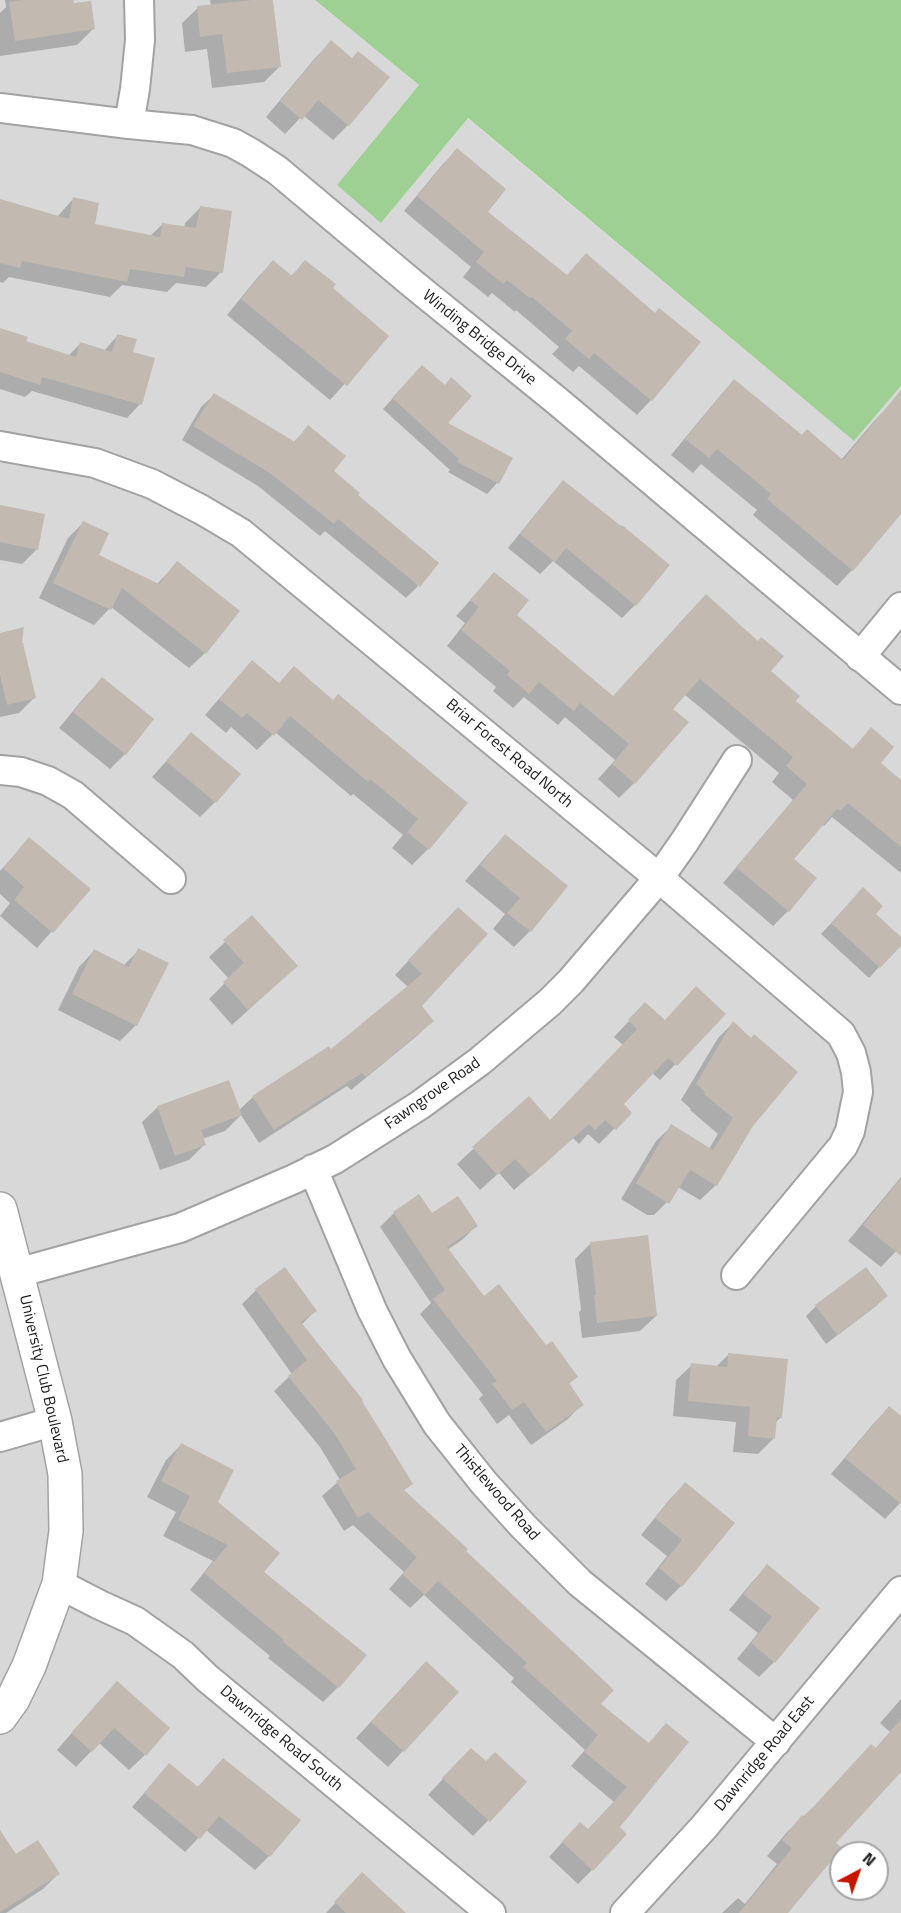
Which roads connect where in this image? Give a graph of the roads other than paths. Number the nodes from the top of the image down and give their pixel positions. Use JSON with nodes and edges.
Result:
{"nodes":[{"id":1,"x":139,"y":0,"type":"edge"},
{"id":2,"x":0,"y":108,"type":"edge"},
{"id":3,"x":129,"y":124,"type":"junction"},
{"id":4,"x":0,"y":446,"type":"edge"},
{"id":5,"x":901,"y":608,"type":"edge"},
{"id":6,"x":860,"y":657,"type":"junction"},
{"id":7,"x":901,"y":690,"type":"edge"},
{"id":8,"x":737,"y":759,"type":"dead end"},
{"id":9,"x":0,"y":770,"type":"edge"},
{"id":10,"x":659,"y":878,"type":"junction"},
{"id":11,"x":171,"y":879,"type":"dead end"},
{"id":12,"x":313,"y":1169,"type":"junction"},
{"id":13,"x":0,"y":1209,"type":"edge"},
{"id":14,"x":17,"y":1273,"type":"junction"},
{"id":15,"x":736,"y":1275,"type":"dead end"},
{"id":16,"x":56,"y":1421,"type":"junction"},
{"id":17,"x":0,"y":1437,"type":"edge"},
{"id":18,"x":59,"y":1584,"type":"junction"},
{"id":19,"x":901,"y":1591,"type":"edge"},
{"id":20,"x":0,"y":1717,"type":"edge"},
{"id":21,"x":776,"y":1742,"type":"junction"},
{"id":22,"x":491,"y":1913,"type":"edge"},
{"id":23,"x":625,"y":1913,"type":"edge"}],
"edges":[{"from":1,"to":3,"type":"street"},
{"from":2,"to":3,"type":"street","name":"Winding Bridge Drive"},
{"from":3,"to":6,"type":"street","name":"Winding Bridge Drive"},
{"from":4,"to":10,"type":"street","name":"Briar Forest Road North"},
{"from":5,"to":6,"type":"street"},
{"from":6,"to":7,"type":"street","name":"Winding Bridge Drive"},
{"from":8,"to":10,"type":"street","name":"Fawngrove Road"},
{"from":9,"to":11,"type":"street"},
{"from":10,"to":12,"type":"street","name":"Fawngrove Road"},
{"from":10,"to":15,"type":"street","name":"Briar Forest Road North"},
{"from":12,"to":14,"type":"street","name":"Fawngrove Road"},
{"from":12,"to":21,"type":"street","name":"Thistlewood Road"},
{"from":13,"to":14,"type":"street","name":"University Club Boulevard"},
{"from":14,"to":16,"type":"street","name":"University Club Boulevard"},
{"from":16,"to":17,"type":"street"},
{"from":16,"to":18,"type":"street","name":"University Club Boulevard"},
{"from":18,"to":20,"type":"street","name":"University Club Boulevard"},
{"from":18,"to":22,"type":"street","name":"Dawnridge Road South"},
{"from":19,"to":21,"type":"street","name":"Dawnridge Road East"},
{"from":21,"to":23,"type":"street","name":"Dawnridge Road East"}]}
